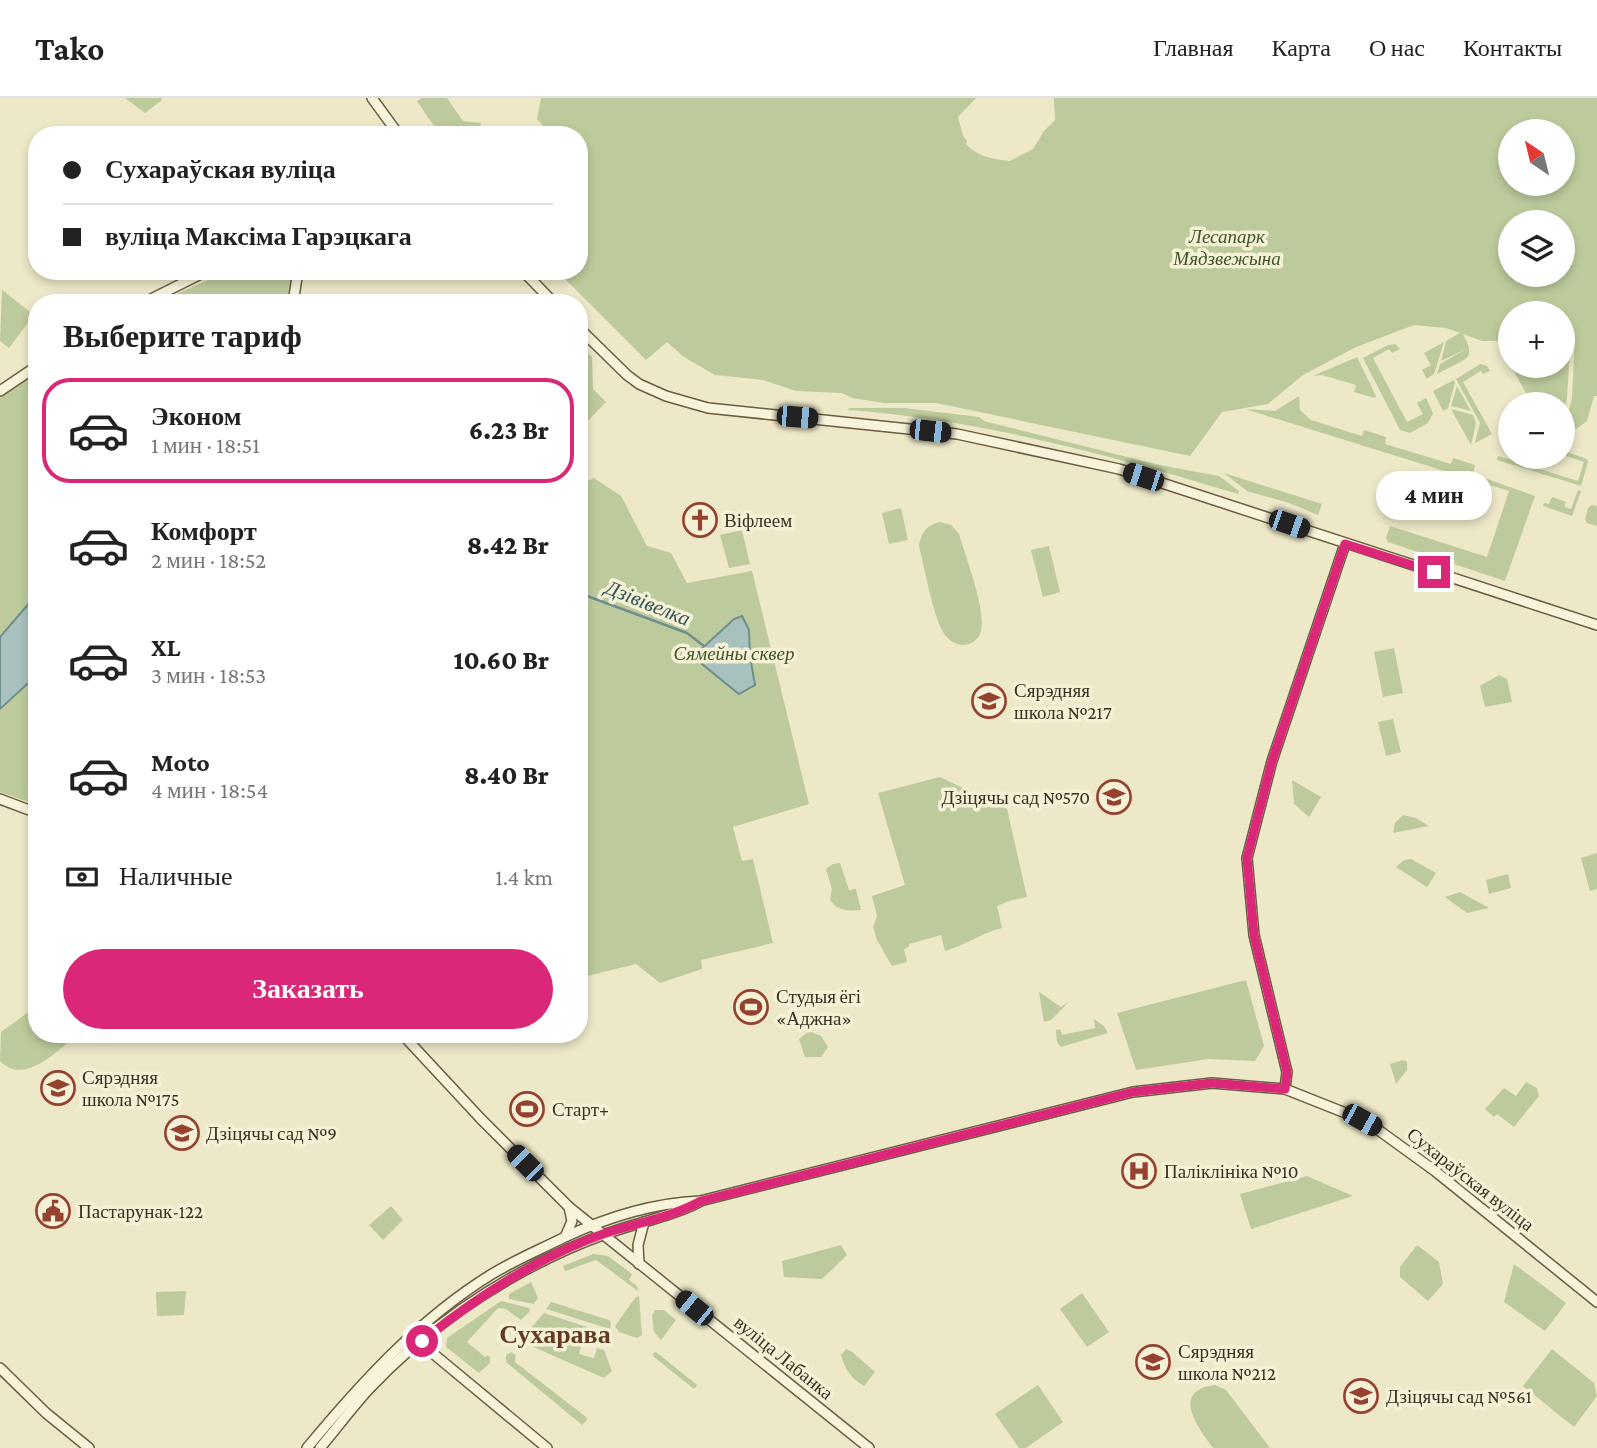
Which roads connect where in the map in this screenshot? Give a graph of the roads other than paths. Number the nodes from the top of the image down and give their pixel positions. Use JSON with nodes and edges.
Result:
{"nodes":[{"id":1,"x":372,"y":98,"type":"edge"},
{"id":2,"x":392,"y":126,"type":"edge"},
{"id":3,"x":189,"y":280,"type":"edge"},
{"id":4,"x":532,"y":280,"type":"edge"},
{"id":5,"x":161,"y":294,"type":"edge"},
{"id":6,"x":545,"y":294,"type":"edge"},
{"id":7,"x":588,"y":336,"type":"edge"},
{"id":8,"x":28,"y":372,"type":"edge"},
{"id":9,"x":0,"y":391,"type":"edge"},
{"id":10,"x":1345,"y":544,"type":"junction"},
{"id":11,"x":1597,"y":625,"type":"edge"},
{"id":12,"x":0,"y":799,"type":"edge"},
{"id":13,"x":28,"y":810,"type":"edge"},
{"id":14,"x":410,"y":1043,"type":"edge"},
{"id":15,"x":1285,"y":1089,"type":"junction"},
{"id":16,"x":701,"y":1201,"type":"junction"},
{"id":17,"x":569,"y":1208,"type":"junction"},
{"id":18,"x":644,"y":1222,"type":"junction"},
{"id":19,"x":590,"y":1224,"type":"junction"},
{"id":20,"x":603,"y":1234,"type":"junction"},
{"id":21,"x":563,"y":1238,"type":"junction"},
{"id":22,"x":639,"y":1264,"type":"junction"},
{"id":23,"x":1597,"y":1302,"type":"edge"},
{"id":24,"x":414,"y":1332,"type":"junction"},
{"id":25,"x":422,"y":1341,"type":"junction"},
{"id":26,"x":0,"y":1368,"type":"edge"},
{"id":27,"x":89,"y":1448,"type":"edge"},
{"id":28,"x":307,"y":1448,"type":"edge"},
{"id":29,"x":320,"y":1448,"type":"edge"},
{"id":30,"x":547,"y":1448,"type":"edge"},
{"id":31,"x":869,"y":1448,"type":"edge"}],
"edges":[{"from":1,"to":2,"type":"main road"},
{"from":3,"to":5,"type":"main road"},
{"from":4,"to":6,"type":"main road"},
{"from":7,"to":10,"type":"main road"},
{"from":8,"to":9,"type":"main road"},
{"from":10,"to":11,"type":"main road"},
{"from":10,"to":15,"type":"main road"},
{"from":12,"to":13,"type":"main road"},
{"from":14,"to":17,"type":"main road","name":"вуліца Лабанка"},
{"from":15,"to":16,"type":"main road","name":"Сухараўская вуліца"},
{"from":15,"to":23,"type":"main road","name":"Сухараўская вуліца"},
{"from":16,"to":18,"type":"main road","name":"Сухараўская вуліца"},
{"from":16,"to":19,"type":"main road","name":"Сухараўская вуліца"},
{"from":17,"to":19,"type":"main road","name":"вуліца Лабанка"},
{"from":17,"to":21,"type":"main road"},
{"from":18,"to":20,"type":"main road","name":"Сухараўская вуліца"},
{"from":18,"to":22,"type":"main road"},
{"from":19,"to":20,"type":"main road","name":"вуліца Лабанка"},
{"from":19,"to":21,"type":"main road","name":"Сухараўская вуліца"},
{"from":20,"to":22,"type":"main road","name":"вуліца Лабанка"},
{"from":20,"to":25,"type":"main road","name":"Сухараўская вуліца"},
{"from":21,"to":24,"type":"main road","name":"Сухараўская вуліца"},
{"from":22,"to":31,"type":"main road","name":"вуліца Лабанка"},
{"from":24,"to":25,"type":"main road"},
{"from":24,"to":28,"type":"main road","name":"Сухараўская вуліца"},
{"from":25,"to":29,"type":"main road","name":"Сухараўская вуліца"},
{"from":25,"to":30,"type":"main road"},
{"from":26,"to":27,"type":"main road"}]}
